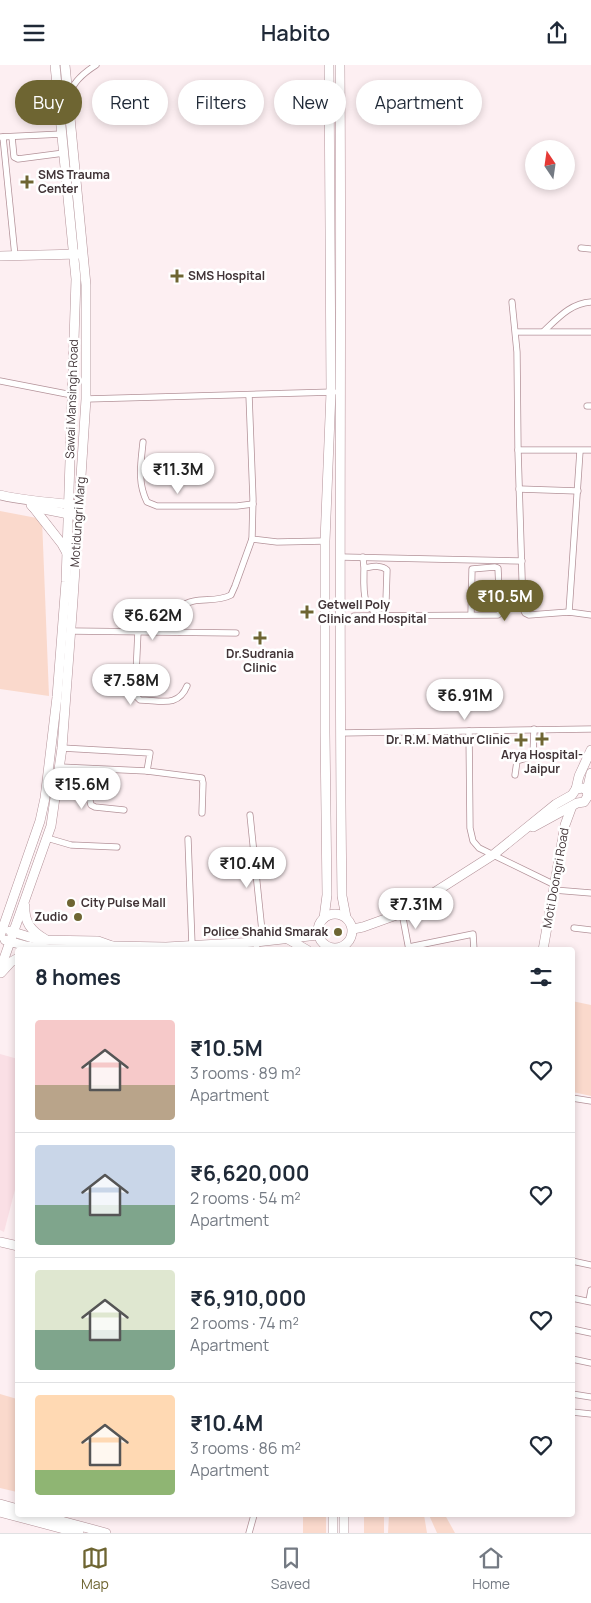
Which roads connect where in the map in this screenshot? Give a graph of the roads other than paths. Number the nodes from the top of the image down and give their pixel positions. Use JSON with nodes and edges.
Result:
{"nodes":[{"id":1,"x":55,"y":65,"type":"edge"},
{"id":2,"x":65,"y":65,"type":"edge"},
{"id":3,"x":96,"y":65,"type":"edge"},
{"id":4,"x":329,"y":65,"type":"edge"},
{"id":5,"x":340,"y":65,"type":"edge"},
{"id":6,"x":66,"y":80,"type":"edge"},
{"id":7,"x":78,"y":80,"type":"edge"},
{"id":8,"x":70,"y":125,"type":"edge"},
{"id":9,"x":62,"y":134,"type":"junction"},
{"id":10,"x":1,"y":137,"type":"edge"},
{"id":11,"x":12,"y":137,"type":"junction"},
{"id":12,"x":64,"y":153,"type":"junction"},
{"id":13,"x":581,"y":248,"type":"dead end"},
{"id":14,"x":591,"y":249,"type":"edge"},
{"id":15,"x":79,"y":254,"type":"junction"},
{"id":16,"x":15,"y":256,"type":"junction"},
{"id":17,"x":0,"y":257,"type":"edge"},
{"id":18,"x":512,"y":302,"type":"dead end"},
{"id":19,"x":591,"y":302,"type":"edge"},
{"id":20,"x":544,"y":331,"type":"junction"},
{"id":21,"x":516,"y":332,"type":"junction"},
{"id":22,"x":591,"y":332,"type":"edge"},
{"id":23,"x":0,"y":381,"type":"edge"},
{"id":24,"x":331,"y":392,"type":"junction"},
{"id":25,"x":341,"y":392,"type":"junction"},
{"id":26,"x":72,"y":395,"type":"junction"},
{"id":27,"x":249,"y":395,"type":"junction"},
{"id":28,"x":86,"y":399,"type":"junction"},
{"id":29,"x":143,"y":442,"type":"dead end"},
{"id":30,"x":518,"y":450,"type":"junction"},
{"id":31,"x":580,"y":451,"type":"junction"},
{"id":32,"x":591,"y":451,"type":"edge"},
{"id":33,"x":519,"y":489,"type":"junction"},
{"id":34,"x":578,"y":491,"type":"junction"},
{"id":35,"x":0,"y":495,"type":"edge"},
{"id":36,"x":30,"y":504,"type":"junction"},
{"id":37,"x":68,"y":504,"type":"junction"},
{"id":38,"x":253,"y":504,"type":"junction"},
{"id":39,"x":79,"y":505,"type":"junction"},
{"id":40,"x":68,"y":514,"type":"junction"},
{"id":41,"x":79,"y":516,"type":"junction"},
{"id":42,"x":252,"y":539,"type":"junction"},
{"id":43,"x":325,"y":541,"type":"junction"},
{"id":44,"x":68,"y":555,"type":"junction"},
{"id":45,"x":341,"y":557,"type":"junction"},
{"id":46,"x":363,"y":557,"type":"junction"},
{"id":47,"x":522,"y":561,"type":"junction"},
{"id":48,"x":364,"y":568,"type":"junction"},
{"id":49,"x":569,"y":612,"type":"junction"},
{"id":50,"x":471,"y":615,"type":"junction"},
{"id":51,"x":591,"y":615,"type":"edge"},
{"id":52,"x":354,"y":616,"type":"dead end"},
{"id":53,"x":70,"y":631,"type":"junction"},
{"id":54,"x":138,"y":631,"type":"junction"},
{"id":55,"x":180,"y":631,"type":"junction"},
{"id":56,"x":236,"y":633,"type":"dead end"},
{"id":57,"x":326,"y":681,"type":"junction"},
{"id":58,"x":340,"y":681,"type":"junction"},
{"id":59,"x":188,"y":686,"type":"dead end"},
{"id":60,"x":534,"y":729,"type":"junction"},
{"id":61,"x":591,"y":729,"type":"edge"},
{"id":62,"x":469,"y":731,"type":"junction"},
{"id":63,"x":340,"y":733,"type":"junction"},
{"id":64,"x":62,"y":748,"type":"junction"},
{"id":65,"x":591,"y":749,"type":"edge"},
{"id":66,"x":60,"y":767,"type":"junction"},
{"id":67,"x":92,"y":769,"type":"junction"},
{"id":68,"x":148,"y":771,"type":"junction"},
{"id":69,"x":591,"y":773,"type":"edge"},
{"id":70,"x":515,"y":775,"type":"dead end"},
{"id":71,"x":589,"y":795,"type":"edge"},
{"id":72,"x":574,"y":798,"type":"junction"},
{"id":73,"x":124,"y":810,"type":"dead end"},
{"id":74,"x":202,"y":813,"type":"dead end"},
{"id":75,"x":250,"y":815,"type":"dead end"},
{"id":76,"x":47,"y":838,"type":"junction"},
{"id":77,"x":188,"y":839,"type":"dead end"},
{"id":78,"x":117,"y":847,"type":"dead end"},
{"id":79,"x":493,"y":855,"type":"junction"},
{"id":80,"x":554,"y":887,"type":"junction"},
{"id":81,"x":591,"y":893,"type":"edge"},
{"id":82,"x":25,"y":898,"type":"junction"},
{"id":83,"x":402,"y":913,"type":"junction"},
{"id":84,"x":346,"y":917,"type":"junction"},
{"id":85,"x":324,"y":918,"type":"junction"},
{"id":86,"x":574,"y":928,"type":"dead end"},
{"id":87,"x":352,"y":929,"type":"junction"},
{"id":88,"x":591,"y":930,"type":"edge"},
{"id":89,"x":14,"y":932,"type":"junction"},
{"id":90,"x":1,"y":934,"type":"edge"},
{"id":91,"x":318,"y":935,"type":"junction"},
{"id":92,"x":286,"y":938,"type":"junction"},
{"id":93,"x":10,"y":942,"type":"junction"},
{"id":94,"x":258,"y":944,"type":"edge"},
{"id":95,"x":192,"y":945,"type":"junction"},
{"id":96,"x":112,"y":946,"type":"junction"},
{"id":97,"x":47,"y":947,"type":"edge"},
{"id":98,"x":107,"y":947,"type":"edge"},
{"id":99,"x":303,"y":947,"type":"edge"},
{"id":100,"x":325,"y":947,"type":"edge"},
{"id":101,"x":345,"y":947,"type":"edge"},
{"id":102,"x":409,"y":947,"type":"edge"},
{"id":103,"x":418,"y":947,"type":"edge"},
{"id":104,"x":474,"y":947,"type":"edge"},
{"id":105,"x":544,"y":947,"type":"edge"},
{"id":106,"x":15,"y":960,"type":"edge"},
{"id":107,"x":0,"y":970,"type":"edge"},
{"id":108,"x":0,"y":975,"type":"edge"},
{"id":109,"x":575,"y":1098,"type":"edge"},
{"id":110,"x":591,"y":1101,"type":"edge"},
{"id":111,"x":0,"y":1242,"type":"edge"},
{"id":112,"x":15,"y":1245,"type":"edge"},
{"id":113,"x":575,"y":1262,"type":"edge"},
{"id":114,"x":591,"y":1265,"type":"edge"},
{"id":115,"x":591,"y":1290,"type":"edge"},
{"id":116,"x":575,"y":1298,"type":"edge"},
{"id":117,"x":590,"y":1301,"type":"edge"},
{"id":118,"x":575,"y":1330,"type":"edge"},
{"id":119,"x":591,"y":1333,"type":"edge"},
{"id":120,"x":575,"y":1360,"type":"edge"},
{"id":121,"x":591,"y":1363,"type":"edge"},
{"id":122,"x":575,"y":1394,"type":"edge"},
{"id":123,"x":591,"y":1397,"type":"edge"},
{"id":124,"x":575,"y":1412,"type":"edge"},
{"id":125,"x":591,"y":1414,"type":"edge"},
{"id":126,"x":0,"y":1505,"type":"edge"},
{"id":127,"x":15,"y":1508,"type":"edge"},
{"id":128,"x":0,"y":1511,"type":"edge"},
{"id":129,"x":15,"y":1517,"type":"edge"},
{"id":130,"x":15,"y":1517,"type":"edge"},
{"id":131,"x":46,"y":1517,"type":"edge"},
{"id":132,"x":253,"y":1517,"type":"edge"},
{"id":133,"x":333,"y":1517,"type":"edge"},
{"id":134,"x":344,"y":1517,"type":"edge"},
{"id":135,"x":46,"y":1529,"type":"edge"},
{"id":136,"x":79,"y":1533,"type":"edge"},
{"id":137,"x":106,"y":1533,"type":"edge"},
{"id":138,"x":249,"y":1533,"type":"edge"},
{"id":139,"x":333,"y":1533,"type":"edge"},
{"id":140,"x":344,"y":1533,"type":"edge"}],
"edges":[{"from":1,"to":9,"type":"main road","name":"Sawai Mansingh Road"},
{"from":2,"to":6,"type":"main road","name":"Motidungri Marg"},
{"from":3,"to":7,"type":"street"},
{"from":4,"to":24,"type":"main road"},
{"from":5,"to":25,"type":"main road"},
{"from":8,"to":15,"type":"main road","name":"Motidungri Marg"},
{"from":9,"to":11,"type":"street"},
{"from":9,"to":12,"type":"main road","name":"Sawai Mansingh Road"},
{"from":10,"to":11,"type":"street"},
{"from":10,"to":16,"type":"street"},
{"from":11,"to":12,"type":"street"},
{"from":12,"to":15,"type":"main road","name":"Sawai Mansingh Road"},
{"from":13,"to":14,"type":"street"},
{"from":15,"to":16,"type":"main road"},
{"from":15,"to":26,"type":"main road","name":"Sawai Mansingh Road"},
{"from":15,"to":28,"type":"main road","name":"Motidungri Marg"},
{"from":16,"to":17,"type":"main road"},
{"from":18,"to":21,"type":"street"},
{"from":19,"to":20,"type":"street"},
{"from":20,"to":21,"type":"street"},
{"from":20,"to":22,"type":"street"},
{"from":21,"to":30,"type":"street"},
{"from":23,"to":26,"type":"street"},
{"from":24,"to":25,"type":"street"},
{"from":24,"to":27,"type":"street"},
{"from":24,"to":43,"type":"main road"},
{"from":25,"to":45,"type":"main road"},
{"from":26,"to":37,"type":"main road","name":"Sawai Mansingh Road"},
{"from":27,"to":28,"type":"street"},
{"from":27,"to":38,"type":"street"},
{"from":28,"to":39,"type":"main road","name":"Motidungri Marg"},
{"from":29,"to":38,"type":"street"},
{"from":30,"to":31,"type":"street"},
{"from":30,"to":33,"type":"street"},
{"from":31,"to":32,"type":"street"},
{"from":31,"to":34,"type":"street"},
{"from":33,"to":34,"type":"street"},
{"from":33,"to":47,"type":"street"},
{"from":34,"to":49,"type":"street"},
{"from":35,"to":36,"type":"main road"},
{"from":36,"to":37,"type":"main road"},
{"from":36,"to":40,"type":"main road"},
{"from":36,"to":44,"type":"main road"},
{"from":37,"to":39,"type":"main road"},
{"from":37,"to":40,"type":"main road","name":"Sawai Mansingh Road"},
{"from":38,"to":42,"type":"street"},
{"from":39,"to":41,"type":"main road","name":"Motidungri Marg"},
{"from":40,"to":41,"type":"main road"},
{"from":40,"to":44,"type":"main road","name":"Sawai Mansingh Road"},
{"from":41,"to":53,"type":"main road","name":"Motidungri Marg"},
{"from":42,"to":43,"type":"street"},
{"from":42,"to":55,"type":"street"},
{"from":43,"to":57,"type":"main road"},
{"from":44,"to":90,"type":"main road","name":"Sawai Mansingh Road"},
{"from":45,"to":46,"type":"street"},
{"from":45,"to":58,"type":"main road"},
{"from":46,"to":47,"type":"street"},
{"from":46,"to":48,"type":"street"},
{"from":47,"to":49,"type":"street"},
{"from":48,"to":48,"type":"street"},
{"from":49,"to":51,"type":"street"},
{"from":50,"to":50,"type":"street"},
{"from":50,"to":52,"type":"street"},
{"from":53,"to":54,"type":"street"},
{"from":53,"to":64,"type":"main road","name":"Motidungri Marg"},
{"from":54,"to":55,"type":"street"},
{"from":54,"to":59,"type":"street"},
{"from":55,"to":56,"type":"street"},
{"from":57,"to":58,"type":"main road"},
{"from":57,"to":85,"type":"main road"},
{"from":58,"to":63,"type":"main road"},
{"from":60,"to":61,"type":"street"},
{"from":60,"to":62,"type":"street"},
{"from":60,"to":70,"type":"street"},
{"from":62,"to":63,"type":"street"},
{"from":62,"to":79,"type":"street"},
{"from":63,"to":84,"type":"main road"},
{"from":64,"to":66,"type":"main road","name":"Motidungri Marg"},
{"from":64,"to":68,"type":"street"},
{"from":65,"to":72,"type":"main road","name":"Moti Doongri Road"},
{"from":66,"to":67,"type":"street"},
{"from":66,"to":76,"type":"main road","name":"Motidungri Marg"},
{"from":67,"to":68,"type":"street"},
{"from":67,"to":73,"type":"street"},
{"from":68,"to":74,"type":"street"},
{"from":69,"to":71,"type":"main road"},
{"from":71,"to":72,"type":"main road"},
{"from":71,"to":72,"type":"main road"},
{"from":72,"to":79,"type":"main road"},
{"from":72,"to":80,"type":"main road","name":"Moti Doongri Road"},
{"from":75,"to":94,"type":"street"},
{"from":76,"to":78,"type":"street"},
{"from":76,"to":82,"type":"main road","name":"Motidungri Marg"},
{"from":77,"to":95,"type":"street"},
{"from":79,"to":80,"type":"street"},
{"from":79,"to":83,"type":"main road"},
{"from":80,"to":81,"type":"street"},
{"from":80,"to":105,"type":"main road","name":"Moti Doongri Road"},
{"from":82,"to":89,"type":"main road","name":"Motidungri Marg"},
{"from":82,"to":97,"type":"main road"},
{"from":83,"to":87,"type":"main road"},
{"from":83,"to":102,"type":"street"},
{"from":84,"to":85,"type":"main road"},
{"from":84,"to":87,"type":"main road"},
{"from":85,"to":91,"type":"main road"},
{"from":86,"to":88,"type":"street"},
{"from":87,"to":101,"type":"main road"},
{"from":89,"to":90,"type":"main road"},
{"from":89,"to":93,"type":"main road","name":"Motidungri Marg"},
{"from":89,"to":97,"type":"main road"},
{"from":90,"to":93,"type":"main road"},
{"from":91,"to":92,"type":"main road"},
{"from":91,"to":100,"type":"main road"},
{"from":92,"to":94,"type":"main road"},
{"from":92,"to":99,"type":"main road"},
{"from":93,"to":97,"type":"main road"},
{"from":93,"to":107,"type":"main road","name":"Motidungri Marg"},
{"from":94,"to":95,"type":"main road"},
{"from":95,"to":96,"type":"main road"},
{"from":96,"to":97,"type":"main road"},
{"from":96,"to":98,"type":"main road"},
{"from":103,"to":104,"type":"street"},
{"from":106,"to":108,"type":"main road"},
{"from":109,"to":110,"type":"street"},
{"from":111,"to":112,"type":"main road"},
{"from":113,"to":114,"type":"street"},
{"from":115,"to":117,"type":"street"},
{"from":116,"to":117,"type":"street"},
{"from":118,"to":119,"type":"street"},
{"from":120,"to":121,"type":"street"},
{"from":122,"to":123,"type":"street"},
{"from":124,"to":125,"type":"street"},
{"from":126,"to":127,"type":"main road"},
{"from":128,"to":130,"type":"main road"},
{"from":129,"to":135,"type":"main road"},
{"from":131,"to":137,"type":"main road"},
{"from":132,"to":138,"type":"street"},
{"from":133,"to":139,"type":"main road"},
{"from":134,"to":140,"type":"main road"},
{"from":135,"to":136,"type":"main road"}]}
